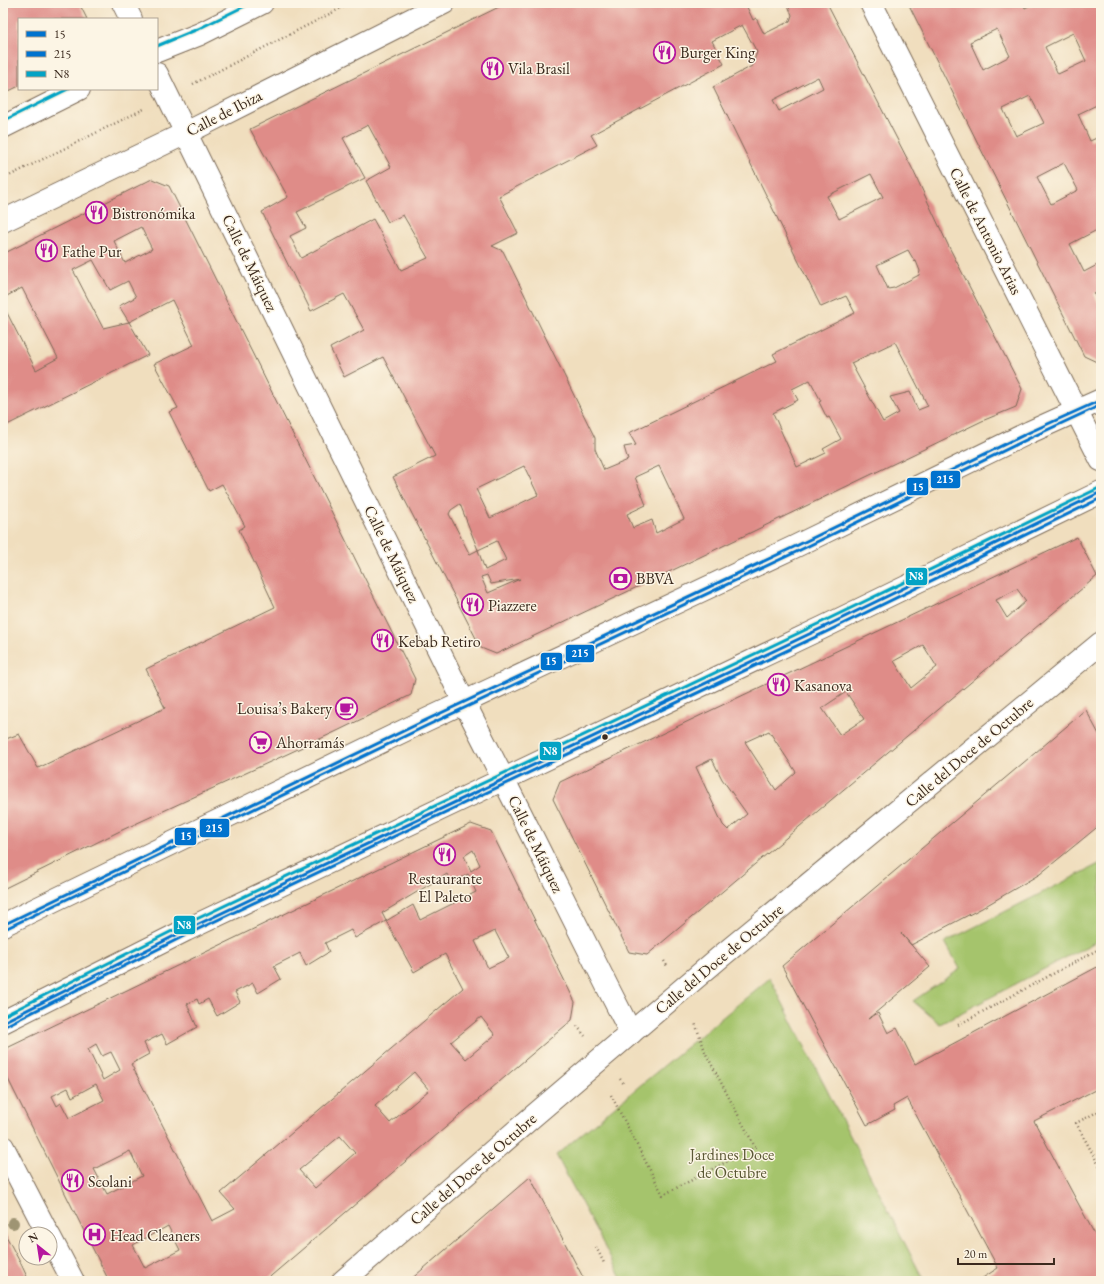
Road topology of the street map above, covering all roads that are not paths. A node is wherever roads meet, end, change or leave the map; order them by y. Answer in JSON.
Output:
{"nodes":[{"id":1,"x":123,"y":3,"type":"edge"},
{"id":2,"x":262,"y":3,"type":"edge"},
{"id":3,"x":444,"y":3,"type":"edge"},
{"id":4,"x":871,"y":3,"type":"edge"},
{"id":5,"x":130,"y":18,"type":"edge"},
{"id":6,"x":158,"y":51,"type":"edge"},
{"id":7,"x":158,"y":76,"type":"edge"},
{"id":8,"x":77,"y":90,"type":"edge"},
{"id":9,"x":3,"y":127,"type":"edge"},
{"id":10,"x":186,"y":132,"type":"junction"},
{"id":11,"x":3,"y":221,"type":"edge"},
{"id":12,"x":1101,"y":400,"type":"edge"},
{"id":13,"x":1076,"y":411,"type":"junction"},
{"id":14,"x":1101,"y":460,"type":"edge"},
{"id":15,"x":1101,"y":492,"type":"edge"},
{"id":16,"x":1101,"y":642,"type":"edge"},
{"id":17,"x":464,"y":702,"type":"junction"},
{"id":18,"x":504,"y":778,"type":"junction"},
{"id":19,"x":3,"y":925,"type":"edge"},
{"id":20,"x":3,"y":1022,"type":"edge"},
{"id":21,"x":631,"y":1033,"type":"junction"},
{"id":22,"x":3,"y":1147,"type":"edge"},
{"id":23,"x":44,"y":1226,"type":"edge"},
{"id":24,"x":58,"y":1252,"type":"edge"},
{"id":25,"x":73,"y":1281,"type":"edge"},
{"id":26,"x":343,"y":1281,"type":"edge"}],
"edges":[{"from":1,"to":5,"type":"street"},
{"from":2,"to":6,"type":"street"},
{"from":3,"to":10,"type":"street","name":"Calle de Ibiza"},
{"from":4,"to":13,"type":"street","name":"Calle de Antonio Arias"},
{"from":7,"to":10,"type":"street","name":"Calle de Máiquez"},
{"from":8,"to":9,"type":"street"},
{"from":10,"to":11,"type":"street","name":"Calle de Ibiza"},
{"from":10,"to":17,"type":"street","name":"Calle de Máiquez"},
{"from":12,"to":13,"type":"street"},
{"from":13,"to":14,"type":"street","name":"Calle de Antonio Arias"},
{"from":13,"to":17,"type":"street"},
{"from":15,"to":18,"type":"street"},
{"from":16,"to":21,"type":"street","name":"Calle del Doce de Octubre"},
{"from":17,"to":18,"type":"street","name":"Calle de Máiquez"},
{"from":17,"to":19,"type":"street"},
{"from":18,"to":20,"type":"street"},
{"from":18,"to":21,"type":"street","name":"Calle de Máiquez"},
{"from":21,"to":26,"type":"street","name":"Calle del Doce de Octubre"},
{"from":22,"to":23,"type":"street"},
{"from":24,"to":25,"type":"street"}]}
